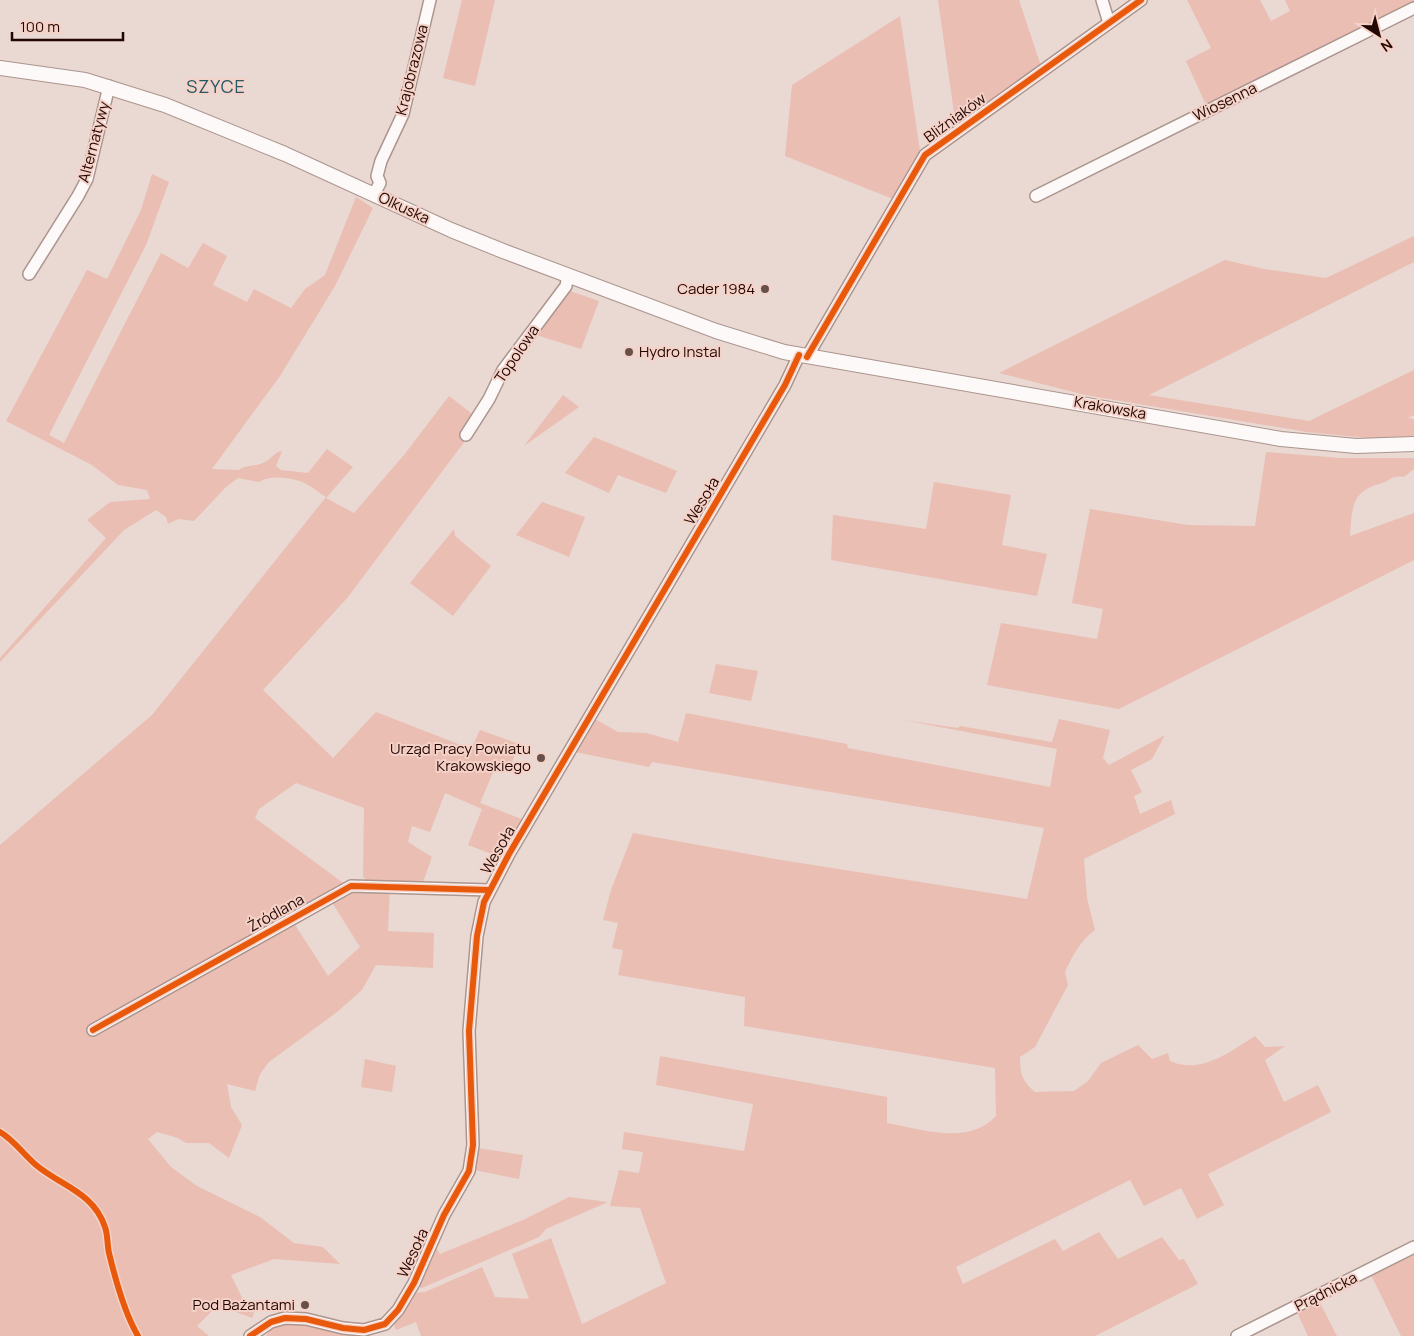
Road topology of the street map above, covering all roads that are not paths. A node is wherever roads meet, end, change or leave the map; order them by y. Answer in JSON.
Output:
{"nodes":[{"id":1,"x":430,"y":0,"type":"edge"},
{"id":2,"x":1102,"y":0,"type":"edge"},
{"id":3,"x":1142,"y":0,"type":"edge"},
{"id":4,"x":1414,"y":8,"type":"edge"},
{"id":5,"x":1109,"y":23,"type":"junction"},
{"id":6,"x":0,"y":68,"type":"edge"},
{"id":7,"x":109,"y":86,"type":"junction"},
{"id":8,"x":374,"y":194,"type":"junction"},
{"id":9,"x":1036,"y":196,"type":"dead end"},
{"id":10,"x":30,"y":274,"type":"dead end"},
{"id":11,"x":568,"y":276,"type":"junction"},
{"id":12,"x":803,"y":356,"type":"junction"},
{"id":13,"x":466,"y":435,"type":"dead end"},
{"id":14,"x":1414,"y":444,"type":"edge"},
{"id":15,"x":489,"y":890,"type":"junction"},
{"id":16,"x":92,"y":1030,"type":"dead end"},
{"id":17,"x":1414,"y":1247,"type":"edge"},
{"id":18,"x":250,"y":1336,"type":"edge"},
{"id":19,"x":1237,"y":1336,"type":"edge"}],
"edges":[{"from":1,"to":8,"type":"street","name":"Krajobrazowa"},
{"from":2,"to":5,"type":"street"},
{"from":3,"to":5,"type":"street","name":"Bliźniaków"},
{"from":4,"to":9,"type":"street","name":"Wiosenna"},
{"from":5,"to":12,"type":"street","name":"Bliźniaków"},
{"from":6,"to":7,"type":"main road","name":"Olkuska"},
{"from":7,"to":8,"type":"main road","name":"Olkuska"},
{"from":7,"to":10,"type":"street","name":"Alternatywy"},
{"from":8,"to":11,"type":"main road","name":"Olkuska"},
{"from":11,"to":12,"type":"main road","name":"Olkuska"},
{"from":11,"to":13,"type":"street","name":"Topolowa"},
{"from":12,"to":14,"type":"main road","name":"Krakowska"},
{"from":12,"to":15,"type":"street","name":"Wesoła"},
{"from":15,"to":16,"type":"street","name":"Źródlana"},
{"from":15,"to":18,"type":"street","name":"Wesoła"},
{"from":17,"to":19,"type":"street","name":"Prądnicka"}]}
